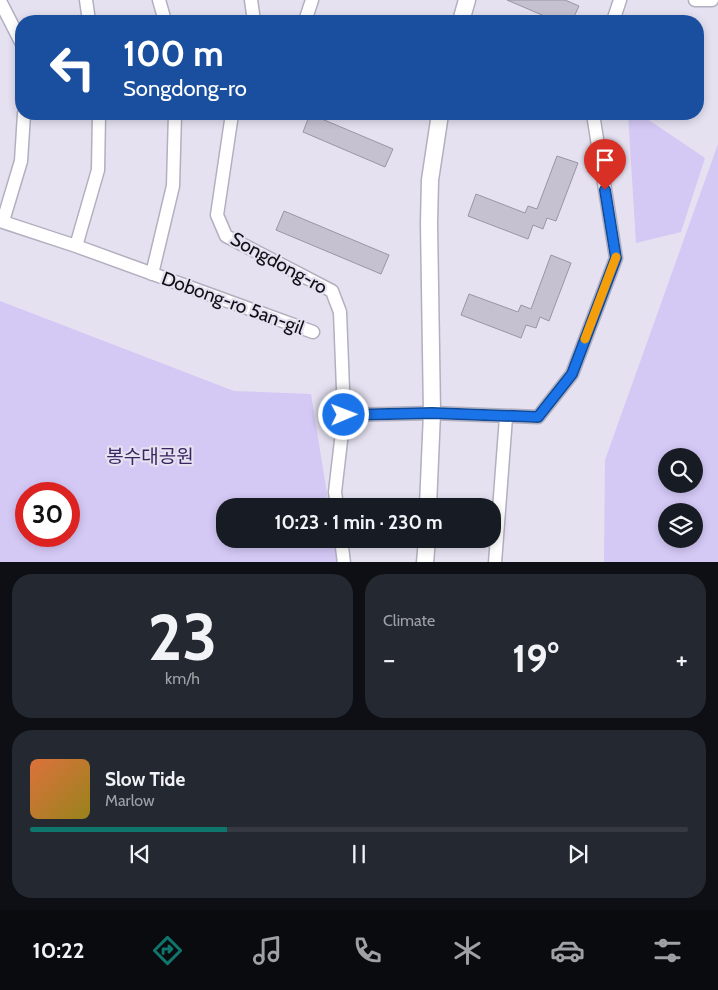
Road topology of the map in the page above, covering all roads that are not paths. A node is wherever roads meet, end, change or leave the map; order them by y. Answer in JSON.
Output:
{"nodes":[{"id":1,"x":0,"y":0,"type":"edge"},
{"id":2,"x":86,"y":0,"type":"edge"},
{"id":3,"x":159,"y":0,"type":"edge"},
{"id":4,"x":252,"y":0,"type":"edge"},
{"id":5,"x":312,"y":0,"type":"edge"},
{"id":6,"x":467,"y":0,"type":"edge"},
{"id":7,"x":620,"y":0,"type":"edge"},
{"id":8,"x":695,"y":0,"type":"edge"},
{"id":9,"x":712,"y":0,"type":"edge"},
{"id":10,"x":88,"y":15,"type":"edge"},
{"id":11,"x":163,"y":15,"type":"edge"},
{"id":12,"x":253,"y":15,"type":"edge"},
{"id":13,"x":307,"y":15,"type":"edge"},
{"id":14,"x":463,"y":15,"type":"edge"},
{"id":15,"x":615,"y":15,"type":"edge"},
{"id":16,"x":15,"y":30,"type":"edge"},
{"id":17,"x":24,"y":120,"type":"edge"},
{"id":18,"x":99,"y":120,"type":"edge"},
{"id":19,"x":175,"y":120,"type":"edge"},
{"id":20,"x":231,"y":120,"type":"edge"},
{"id":21,"x":439,"y":120,"type":"edge"},
{"id":22,"x":594,"y":120,"type":"edge"},
{"id":23,"x":2,"y":221,"type":"edge"},
{"id":24,"x":76,"y":246,"type":"junction"},
{"id":25,"x":152,"y":274,"type":"junction"},
{"id":26,"x":313,"y":332,"type":"dead end"},
{"id":27,"x":432,"y":413,"type":"junction"},
{"id":28,"x":344,"y":415,"type":"junction"},
{"id":29,"x":506,"y":417,"type":"junction"},
{"id":30,"x":336,"y":498,"type":"edge"},
{"id":31,"x":428,"y":498,"type":"edge"},
{"id":32,"x":342,"y":548,"type":"edge"},
{"id":33,"x":426,"y":548,"type":"edge"},
{"id":34,"x":344,"y":562,"type":"edge"},
{"id":35,"x":426,"y":562,"type":"edge"},
{"id":36,"x":496,"y":562,"type":"edge"}],
"edges":[{"from":1,"to":16,"type":"street"},
{"from":2,"to":10,"type":"street"},
{"from":3,"to":11,"type":"street"},
{"from":4,"to":12,"type":"street"},
{"from":5,"to":13,"type":"street"},
{"from":6,"to":14,"type":"street"},
{"from":7,"to":15,"type":"street"},
{"from":8,"to":9,"type":"street"},
{"from":17,"to":23,"type":"street","name":"Dobong-ro 5an-gil"},
{"from":18,"to":24,"type":"street"},
{"from":19,"to":25,"type":"street","name":"Dobong-ro 5an-gil"},
{"from":20,"to":28,"type":"street","name":"Songdong-ro"},
{"from":21,"to":27,"type":"street"},
{"from":22,"to":29,"type":"street"},
{"from":23,"to":24,"type":"street","name":"Dobong-ro 5an-gil"},
{"from":24,"to":25,"type":"street","name":"Dobong-ro 5an-gil"},
{"from":25,"to":26,"type":"street","name":"Dobong-ro 5an-gil"},
{"from":27,"to":28,"type":"street"},
{"from":27,"to":29,"type":"street"},
{"from":27,"to":31,"type":"street"},
{"from":28,"to":30,"type":"street","name":"Songdong-ro"},
{"from":29,"to":36,"type":"street"},
{"from":32,"to":34,"type":"street"},
{"from":33,"to":35,"type":"street"}]}
